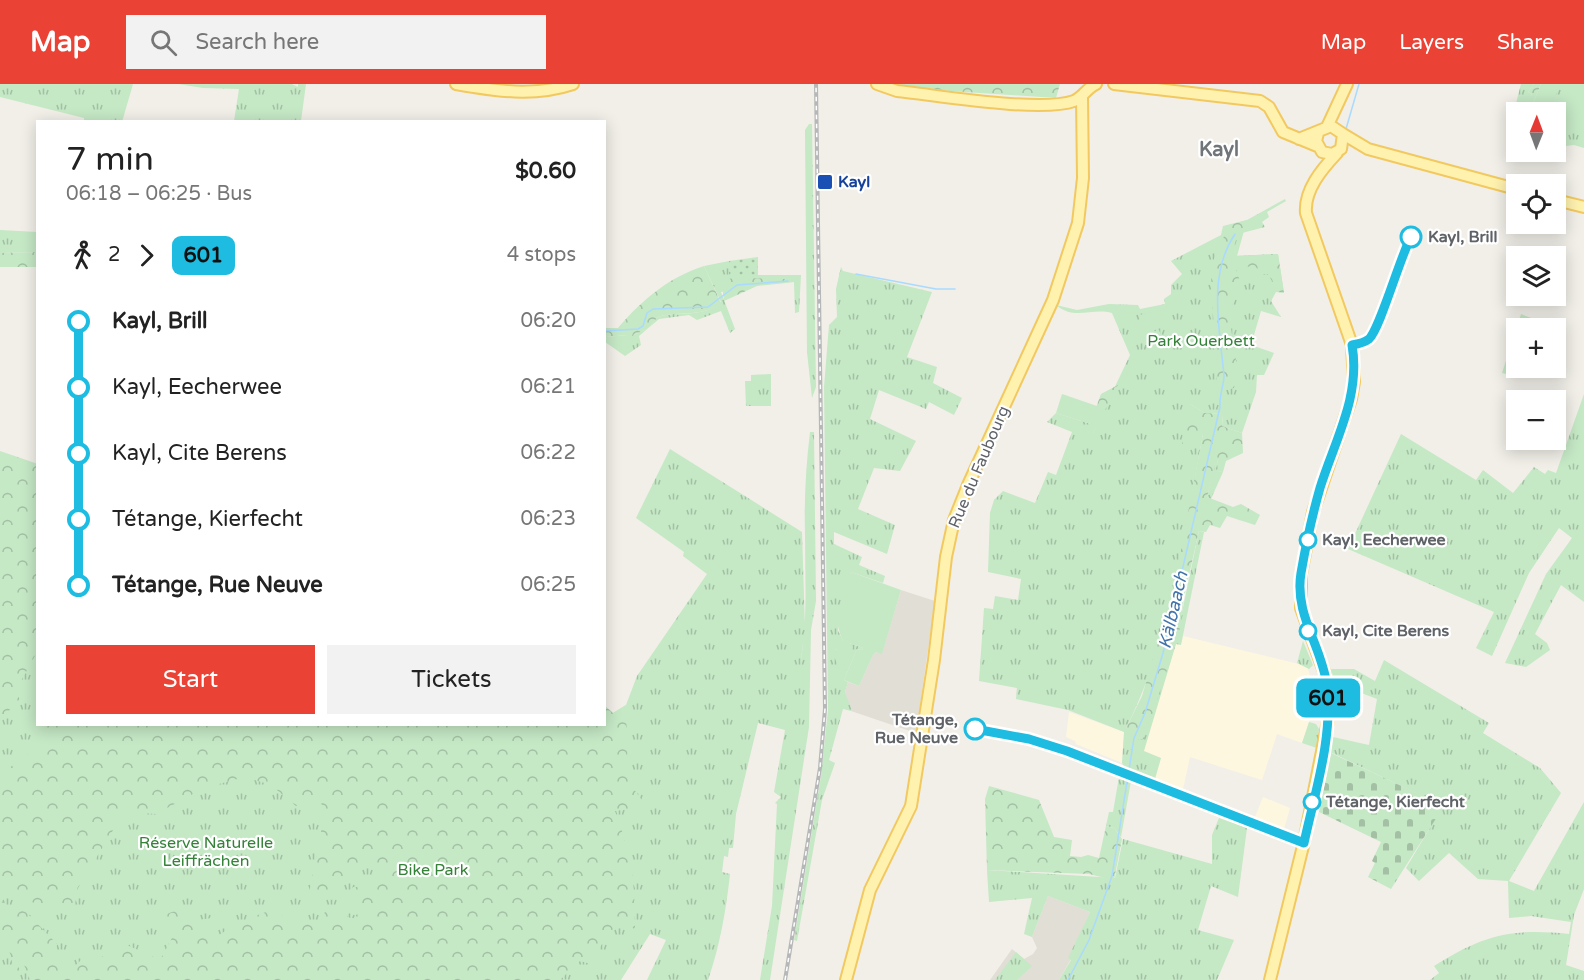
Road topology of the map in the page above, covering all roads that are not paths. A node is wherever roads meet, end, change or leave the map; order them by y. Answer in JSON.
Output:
{"nodes":[{"id":1,"x":456,"y":84,"type":"edge"},
{"id":2,"x":573,"y":84,"type":"edge"},
{"id":3,"x":878,"y":84,"type":"edge"},
{"id":4,"x":1095,"y":84,"type":"edge"},
{"id":5,"x":1113,"y":84,"type":"edge"},
{"id":6,"x":1347,"y":84,"type":"edge"},
{"id":7,"x":1082,"y":97,"type":"junction"},
{"id":8,"x":1339,"y":105,"type":"junction"},
{"id":9,"x":1323,"y":130,"type":"junction"},
{"id":10,"x":1341,"y":132,"type":"junction"},
{"id":11,"x":1297,"y":139,"type":"junction"},
{"id":12,"x":1320,"y":149,"type":"junction"},
{"id":13,"x":1368,"y":149,"type":"junction"},
{"id":14,"x":1339,"y":151,"type":"junction"},
{"id":15,"x":1321,"y":174,"type":"junction"},
{"id":16,"x":1506,"y":186,"type":"edge"},
{"id":17,"x":1566,"y":202,"type":"edge"},
{"id":18,"x":1584,"y":207,"type":"edge"},
{"id":19,"x":846,"y":980,"type":"edge"},
{"id":20,"x":1270,"y":980,"type":"edge"}],
"edges":[{"from":1,"to":2,"type":"main road"},
{"from":3,"to":7,"type":"main road"},
{"from":4,"to":7,"type":"main road"},
{"from":5,"to":11,"type":"main road"},
{"from":6,"to":8,"type":"main road"},
{"from":7,"to":19,"type":"main road","name":"Rue du Faubourg"},
{"from":8,"to":9,"type":"main road"},
{"from":8,"to":10,"type":"main road"},
{"from":9,"to":10,"type":"main road"},
{"from":9,"to":11,"type":"main road"},
{"from":9,"to":12,"type":"main road"},
{"from":10,"to":13,"type":"main road"},
{"from":10,"to":14,"type":"main road"},
{"from":11,"to":12,"type":"main road"},
{"from":12,"to":14,"type":"main road"},
{"from":12,"to":15,"type":"main road"},
{"from":13,"to":14,"type":"main road"},
{"from":13,"to":16,"type":"main road"},
{"from":14,"to":15,"type":"main road"},
{"from":15,"to":20,"type":"main road"},
{"from":17,"to":18,"type":"main road"}]}
